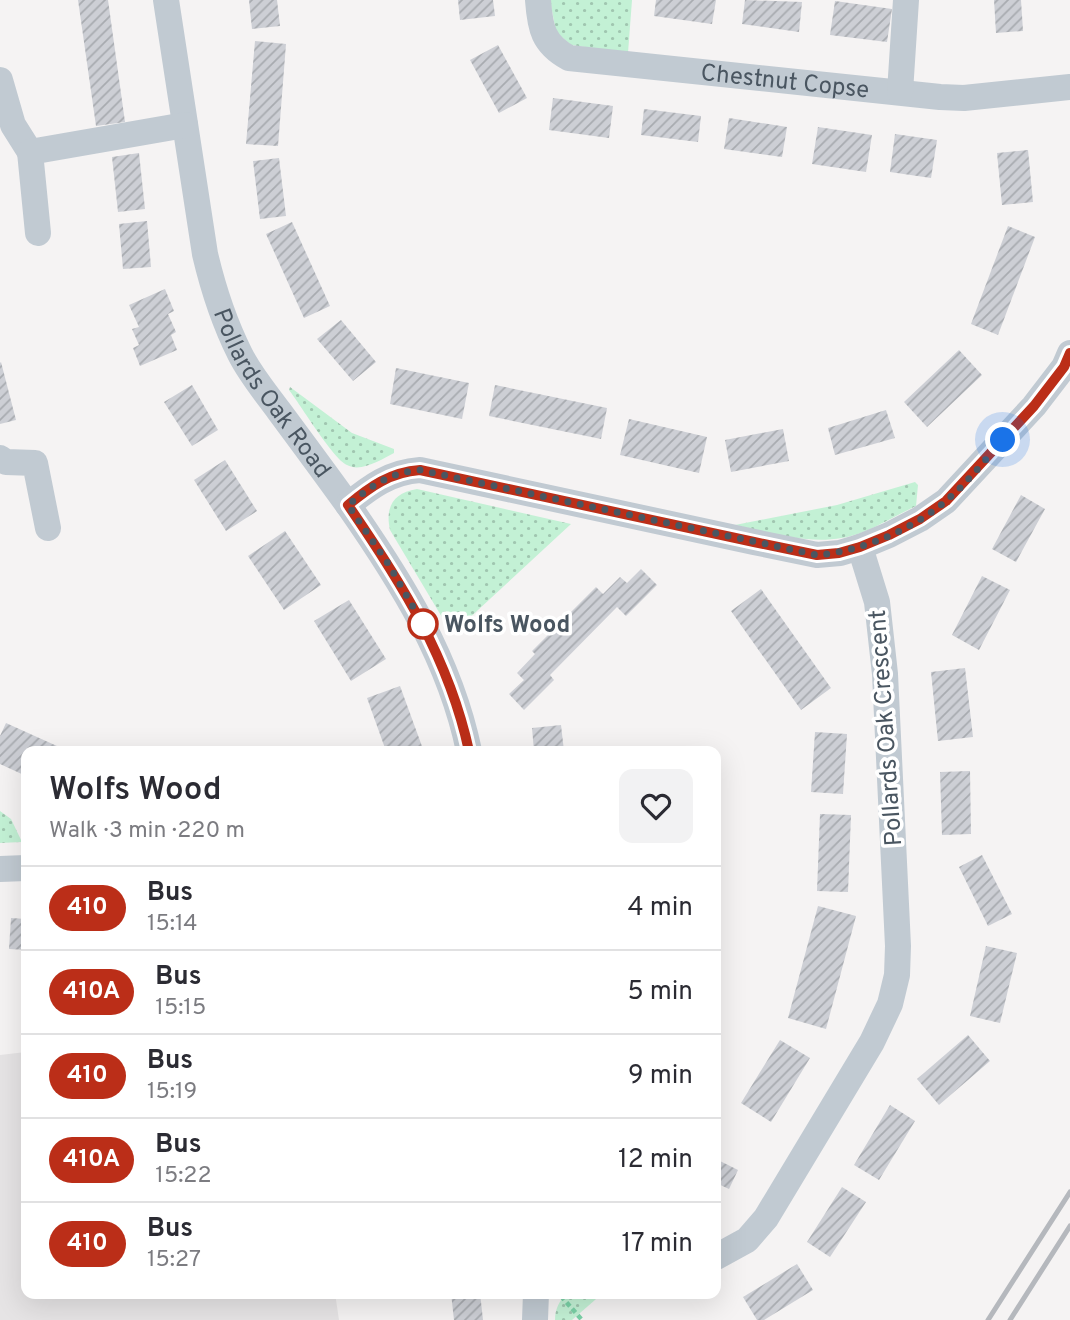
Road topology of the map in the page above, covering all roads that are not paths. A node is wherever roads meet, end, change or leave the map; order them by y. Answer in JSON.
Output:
{"nodes":[{"id":1,"x":166,"y":0,"type":"edge"},
{"id":2,"x":538,"y":0,"type":"edge"},
{"id":3,"x":906,"y":0,"type":"edge"},
{"id":4,"x":0,"y":80,"type":"edge"},
{"id":5,"x":1070,"y":87,"type":"edge"},
{"id":6,"x":900,"y":92,"type":"junction"},
{"id":7,"x":185,"y":125,"type":"junction"},
{"id":8,"x":30,"y":152,"type":"junction"},
{"id":9,"x":38,"y":233,"type":"dead end"},
{"id":10,"x":1068,"y":364,"type":"edge"},
{"id":11,"x":0,"y":458,"type":"edge"},
{"id":12,"x":348,"y":505,"type":"junction"},
{"id":13,"x":48,"y":528,"type":"dead end"},
{"id":14,"x":860,"y":547,"type":"junction"},
{"id":15,"x":468,"y":746,"type":"edge"},
{"id":16,"x":21,"y":868,"type":"edge"},
{"id":17,"x":0,"y":869,"type":"edge"},
{"id":18,"x":721,"y":1253,"type":"edge"},
{"id":19,"x":536,"y":1299,"type":"edge"},
{"id":20,"x":535,"y":1320,"type":"edge"}],
"edges":[{"from":1,"to":7,"type":"street","name":"Pollards Oak Road"},
{"from":2,"to":6,"type":"street","name":"Chestnut Copse"},
{"from":3,"to":6,"type":"street"},
{"from":4,"to":8,"type":"street"},
{"from":5,"to":6,"type":"street","name":"Chestnut Copse"},
{"from":7,"to":8,"type":"street"},
{"from":7,"to":12,"type":"street","name":"Pollards Oak Road"},
{"from":8,"to":9,"type":"street"},
{"from":10,"to":14,"type":"street"},
{"from":11,"to":13,"type":"street"},
{"from":12,"to":14,"type":"street"},
{"from":12,"to":15,"type":"street","name":"Pollards Oak Road"},
{"from":14,"to":18,"type":"street","name":"Pollards Oak Crescent"},
{"from":16,"to":17,"type":"street"},
{"from":19,"to":20,"type":"street"}]}
